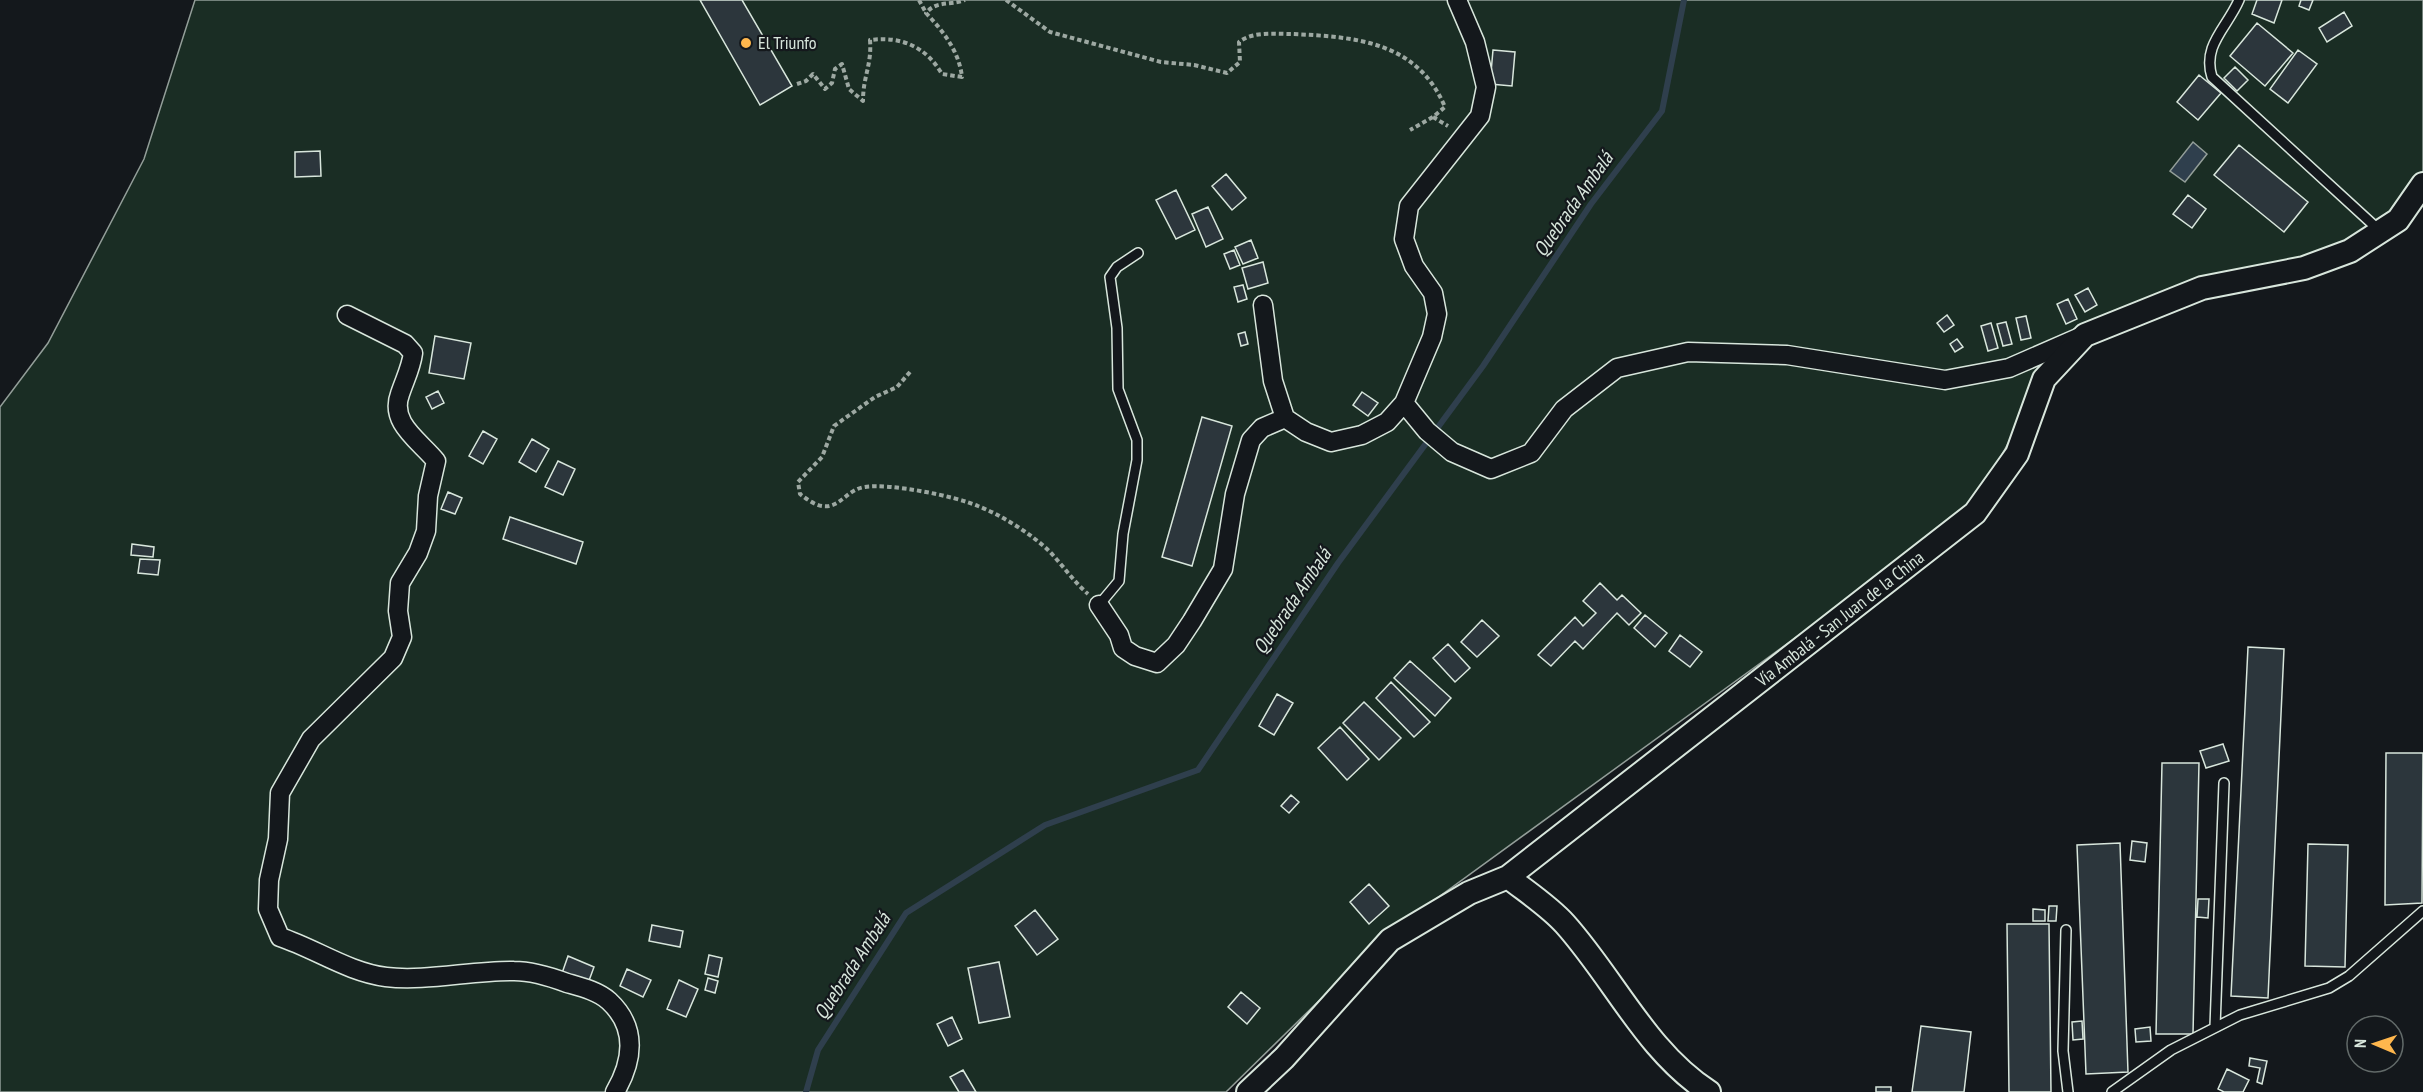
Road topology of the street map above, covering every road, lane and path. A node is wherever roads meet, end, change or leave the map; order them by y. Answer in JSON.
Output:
{"nodes":[{"id":1,"x":919,"y":0,"type":"edge"},
{"id":2,"x":965,"y":0,"type":"edge"},
{"id":3,"x":1006,"y":0,"type":"edge"},
{"id":4,"x":1457,"y":0,"type":"edge"},
{"id":5,"x":2240,"y":0,"type":"edge"},
{"id":6,"x":926,"y":13,"type":"junction"},
{"id":7,"x":797,"y":84,"type":"dead end"},
{"id":8,"x":1410,"y":130,"type":"dead end"},
{"id":9,"x":2423,"y":184,"type":"edge"},
{"id":10,"x":2380,"y":231,"type":"junction"},
{"id":11,"x":1138,"y":253,"type":"dead end"},
{"id":12,"x":1263,"y":305,"type":"dead end"},
{"id":13,"x":346,"y":315,"type":"dead end"},
{"id":14,"x":2085,"y":334,"type":"junction"},
{"id":15,"x":910,"y":372,"type":"dead end"},
{"id":16,"x":1404,"y":403,"type":"junction"},
{"id":17,"x":1286,"y":418,"type":"junction"},
{"id":18,"x":1100,"y":605,"type":"junction"},
{"id":19,"x":2224,"y":783,"type":"dead end"},
{"id":20,"x":1508,"y":877,"type":"junction"},
{"id":21,"x":2423,"y":911,"type":"edge"},
{"id":22,"x":2066,"y":930,"type":"dead end"},
{"id":23,"x":2215,"y":1027,"type":"junction"},
{"id":24,"x":615,"y":1092,"type":"edge"},
{"id":25,"x":1248,"y":1092,"type":"edge"},
{"id":26,"x":1709,"y":1092,"type":"edge"},
{"id":27,"x":2067,"y":1092,"type":"edge"},
{"id":28,"x":2112,"y":1092,"type":"edge"}],
"edges":[{"from":1,"to":6,"type":"path"},
{"from":2,"to":6,"type":"path"},
{"from":3,"to":8,"type":"path"},
{"from":4,"to":16,"type":"street"},
{"from":5,"to":10,"type":"lane"},
{"from":6,"to":7,"type":"path"},
{"from":9,"to":10,"type":"street","name":"Vía Ambalá - San Juan de la China"},
{"from":10,"to":14,"type":"street","name":"Vía Ambalá - San Juan de la China"},
{"from":11,"to":18,"type":"lane"},
{"from":12,"to":17,"type":"street"},
{"from":13,"to":24,"type":"street"},
{"from":14,"to":16,"type":"street"},
{"from":14,"to":20,"type":"street","name":"Vía Ambalá - San Juan de la China"},
{"from":15,"to":18,"type":"path"},
{"from":16,"to":17,"type":"street"},
{"from":17,"to":18,"type":"street"},
{"from":19,"to":23,"type":"lane"},
{"from":20,"to":25,"type":"street","name":"Vía Ambalá - San Juan de la China"},
{"from":20,"to":26,"type":"street"},
{"from":21,"to":23,"type":"lane"},
{"from":22,"to":27,"type":"lane"},
{"from":23,"to":28,"type":"lane"}]}
